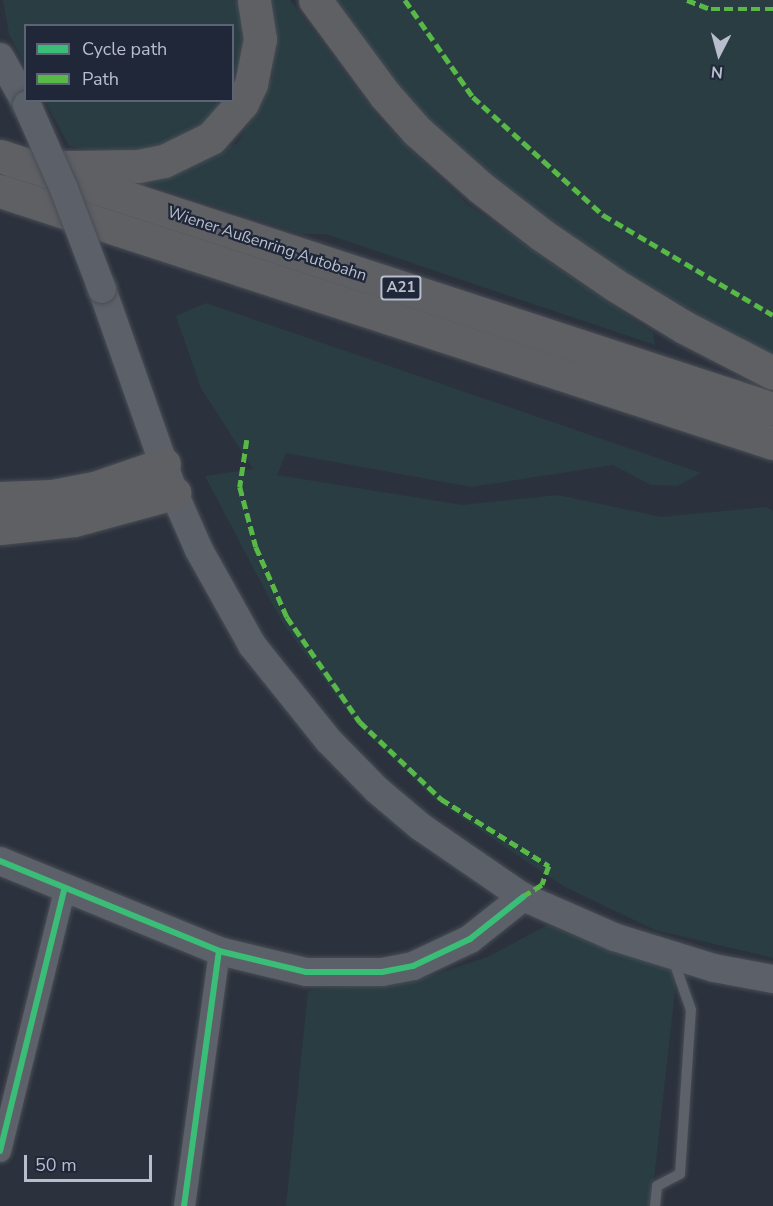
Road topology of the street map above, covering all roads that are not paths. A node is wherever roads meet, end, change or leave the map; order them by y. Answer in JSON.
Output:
{"nodes":[{"id":1,"x":254,"y":0,"type":"edge"},
{"id":2,"x":315,"y":0,"type":"edge"},
{"id":3,"x":0,"y":57,"type":"edge"},
{"id":4,"x":24,"y":100,"type":"edge"},
{"id":5,"x":25,"y":102,"type":"edge"},
{"id":6,"x":14,"y":161,"type":"edge"},
{"id":7,"x":0,"y":191,"type":"edge"},
{"id":8,"x":0,"y":202,"type":"edge"},
{"id":9,"x":47,"y":207,"type":"junction"},
{"id":10,"x":773,"y":373,"type":"edge"},
{"id":11,"x":773,"y":409,"type":"edge"},
{"id":12,"x":773,"y":443,"type":"edge"},
{"id":13,"x":169,"y":479,"type":"junction"},
{"id":14,"x":0,"y":498,"type":"edge"},
{"id":15,"x":0,"y":528,"type":"edge"},
{"id":16,"x":0,"y":861,"type":"edge"},
{"id":17,"x":64,"y":890,"type":"junction"},
{"id":18,"x":523,"y":897,"type":"junction"},
{"id":19,"x":219,"y":951,"type":"junction"},
{"id":20,"x":672,"y":956,"type":"junction"},
{"id":21,"x":773,"y":980,"type":"edge"},
{"id":22,"x":0,"y":1151,"type":"edge"},
{"id":23,"x":184,"y":1206,"type":"edge"},
{"id":24,"x":655,"y":1206,"type":"edge"}],
"edges":[{"from":1,"to":6,"type":"highway"},
{"from":2,"to":10,"type":"highway"},
{"from":3,"to":4,"type":"main road","bridge":true},
{"from":5,"to":13,"type":"main road","bridge":true},
{"from":6,"to":11,"type":"highway","name":"Wiener Außenring Autobahn","number":"A21"},
{"from":7,"to":9,"type":"highway","name":"Wiener Außenring Autobahn","number":"A21"},
{"from":8,"to":9,"type":"highway"},
{"from":9,"to":12,"type":"highway","name":"Wiener Außenring Autobahn","number":"A21"},
{"from":13,"to":14,"type":"highway"},
{"from":13,"to":15,"type":"highway"},
{"from":13,"to":18,"type":"main road"},
{"from":16,"to":17,"type":"main road"},
{"from":17,"to":19,"type":"main road"},
{"from":17,"to":22,"type":"street"},
{"from":18,"to":19,"type":"main road"},
{"from":18,"to":20,"type":"main road"},
{"from":19,"to":23,"type":"street"},
{"from":20,"to":21,"type":"main road"},
{"from":20,"to":24,"type":"lane"}]}
